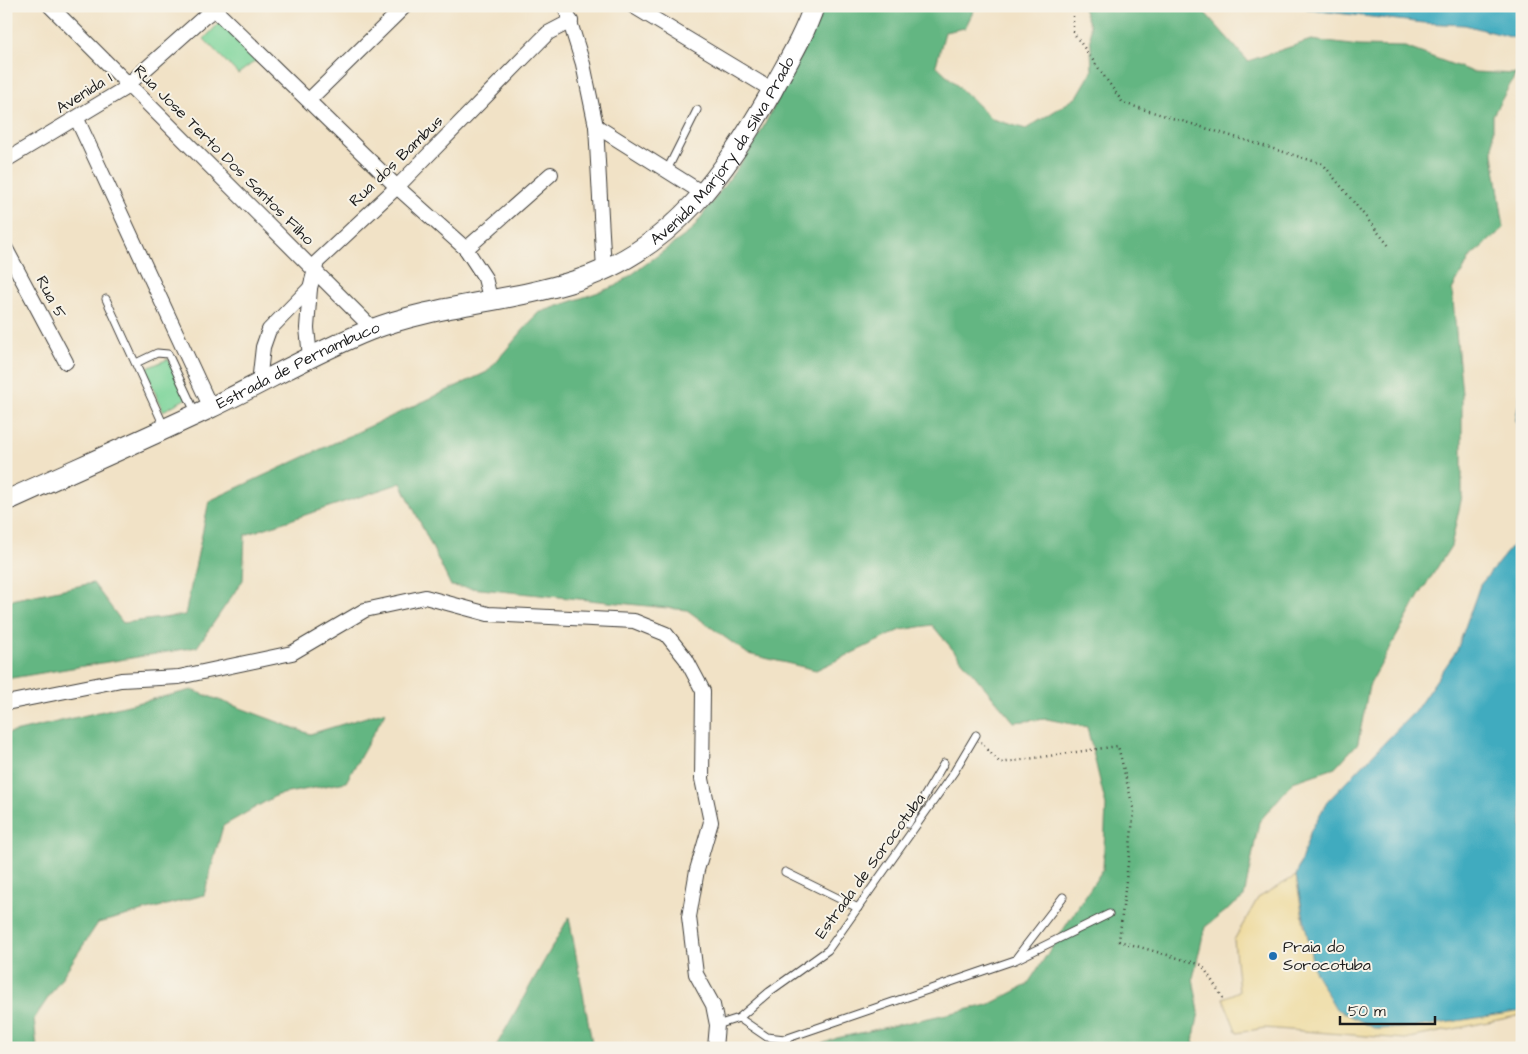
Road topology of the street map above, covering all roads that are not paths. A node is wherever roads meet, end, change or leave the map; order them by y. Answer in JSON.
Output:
{"nodes":[{"id":1,"x":50,"y":6,"type":"edge"},
{"id":2,"x":405,"y":6,"type":"edge"},
{"id":3,"x":565,"y":6,"type":"edge"},
{"id":4,"x":633,"y":6,"type":"edge"},
{"id":5,"x":814,"y":6,"type":"edge"},
{"id":6,"x":215,"y":7,"type":"edge"},
{"id":7,"x":571,"y":21,"type":"junction"},
{"id":8,"x":128,"y":86,"type":"junction"},
{"id":9,"x":772,"y":90,"type":"junction"},
{"id":10,"x":309,"y":100,"type":"junction"},
{"id":11,"x":697,"y":110,"type":"dead end"},
{"id":12,"x":78,"y":119,"type":"junction"},
{"id":13,"x":596,"y":126,"type":"junction"},
{"id":14,"x":6,"y":160,"type":"edge"},
{"id":15,"x":667,"y":170,"type":"junction"},
{"id":16,"x":550,"y":174,"type":"dead end"},
{"id":17,"x":398,"y":186,"type":"junction"},
{"id":18,"x":704,"y":194,"type":"junction"},
{"id":19,"x":6,"y":249,"type":"edge"},
{"id":20,"x":466,"y":249,"type":"junction"},
{"id":21,"x":313,"y":269,"type":"junction"},
{"id":22,"x":604,"y":270,"type":"junction"},
{"id":23,"x":310,"y":288,"type":"junction"},
{"id":24,"x":106,"y":299,"type":"dead end"},
{"id":25,"x":491,"y":302,"type":"junction"},
{"id":26,"x":373,"y":329,"type":"junction"},
{"id":27,"x":310,"y":357,"type":"junction"},
{"id":28,"x":66,"y":362,"type":"dead end"},
{"id":29,"x":136,"y":362,"type":"junction"},
{"id":30,"x":259,"y":383,"type":"junction"},
{"id":31,"x":204,"y":411,"type":"junction"},
{"id":32,"x":166,"y":429,"type":"junction"},
{"id":33,"x":6,"y":501,"type":"edge"},
{"id":34,"x":6,"y":704,"type":"edge"},
{"id":35,"x":976,"y":735,"type":"road end"},
{"id":36,"x":944,"y":764,"type":"dead end"},
{"id":37,"x":938,"y":775,"type":"junction"},
{"id":38,"x":948,"y":780,"type":"junction"},
{"id":39,"x":908,"y":824,"type":"dead end"},
{"id":40,"x":784,"y":872,"type":"dead end"},
{"id":41,"x":1063,"y":897,"type":"dead end"},
{"id":42,"x":858,"y":908,"type":"junction"},
{"id":43,"x":1109,"y":914,"type":"dead end"},
{"id":44,"x":1015,"y":960,"type":"junction"},
{"id":45,"x":739,"y":1018,"type":"junction"},
{"id":46,"x":717,"y":1025,"type":"junction"},
{"id":47,"x":715,"y":1048,"type":"edge"}],
"edges":[{"from":1,"to":8,"type":"street","name":"Rua Jose Terto Dos Santos Filho"},
{"from":2,"to":10,"type":"street"},
{"from":3,"to":7,"type":"street"},
{"from":4,"to":9,"type":"street"},
{"from":5,"to":9,"type":"main road","name":"Avenida Marjory da Silva Prado"},
{"from":6,"to":8,"type":"street","name":"Avenida 1"},
{"from":6,"to":10,"type":"street"},
{"from":7,"to":13,"type":"street"},
{"from":7,"to":17,"type":"street","name":"Rua dos Bambus"},
{"from":8,"to":12,"type":"street","name":"Avenida 1"},
{"from":8,"to":21,"type":"street","name":"Rua Jose Terto Dos Santos Filho"},
{"from":9,"to":18,"type":"main road","name":"Avenida Marjory da Silva Prado"},
{"from":10,"to":17,"type":"street"},
{"from":11,"to":15,"type":"lane"},
{"from":12,"to":14,"type":"street","name":"Avenida 1"},
{"from":12,"to":31,"type":"street"},
{"from":13,"to":15,"type":"street"},
{"from":13,"to":22,"type":"street"},
{"from":15,"to":18,"type":"street"},
{"from":16,"to":20,"type":"street"},
{"from":17,"to":20,"type":"street"},
{"from":17,"to":21,"type":"street","name":"Rua dos Bambus"},
{"from":18,"to":22,"type":"main road","name":"Avenida Marjory da Silva Prado"},
{"from":19,"to":28,"type":"street","name":"Rua 5"},
{"from":20,"to":25,"type":"street"},
{"from":21,"to":23,"type":"street","name":"Rua dos Bambus"},
{"from":21,"to":26,"type":"street","name":"Rua Jose Terto Dos Santos Filho"},
{"from":22,"to":25,"type":"main road","name":"Estrada de Pernambuco"},
{"from":23,"to":27,"type":"street","name":"Rua dos Bambus"},
{"from":23,"to":30,"type":"street"},
{"from":24,"to":29,"type":"lane"},
{"from":25,"to":26,"type":"main road","name":"Estrada de Pernambuco"},
{"from":26,"to":27,"type":"main road","name":"Estrada de Pernambuco"},
{"from":27,"to":30,"type":"main road","name":"Estrada de Pernambuco"},
{"from":29,"to":31,"type":"lane"},
{"from":29,"to":32,"type":"lane"},
{"from":30,"to":31,"type":"main road","name":"Estrada de Pernambuco"},
{"from":31,"to":32,"type":"main road","name":"Estrada de Pernambuco"},
{"from":32,"to":33,"type":"main road","name":"Estrada de Pernambuco"},
{"from":34,"to":46,"type":"street"},
{"from":35,"to":38,"type":"lane","name":"Estrada de Sorocotuba"},
{"from":36,"to":37,"type":"lane"},
{"from":37,"to":38,"type":"lane"},
{"from":37,"to":39,"type":"lane"},
{"from":38,"to":42,"type":"lane","name":"Estrada de Sorocotuba"},
{"from":40,"to":42,"type":"lane"},
{"from":41,"to":44,"type":"lane"},
{"from":42,"to":45,"type":"lane","name":"Estrada de Sorocotuba"},
{"from":43,"to":44,"type":"lane"},
{"from":44,"to":45,"type":"lane"},
{"from":45,"to":46,"type":"lane","name":"Estrada de Sorocotuba"},
{"from":46,"to":47,"type":"street"}]}
